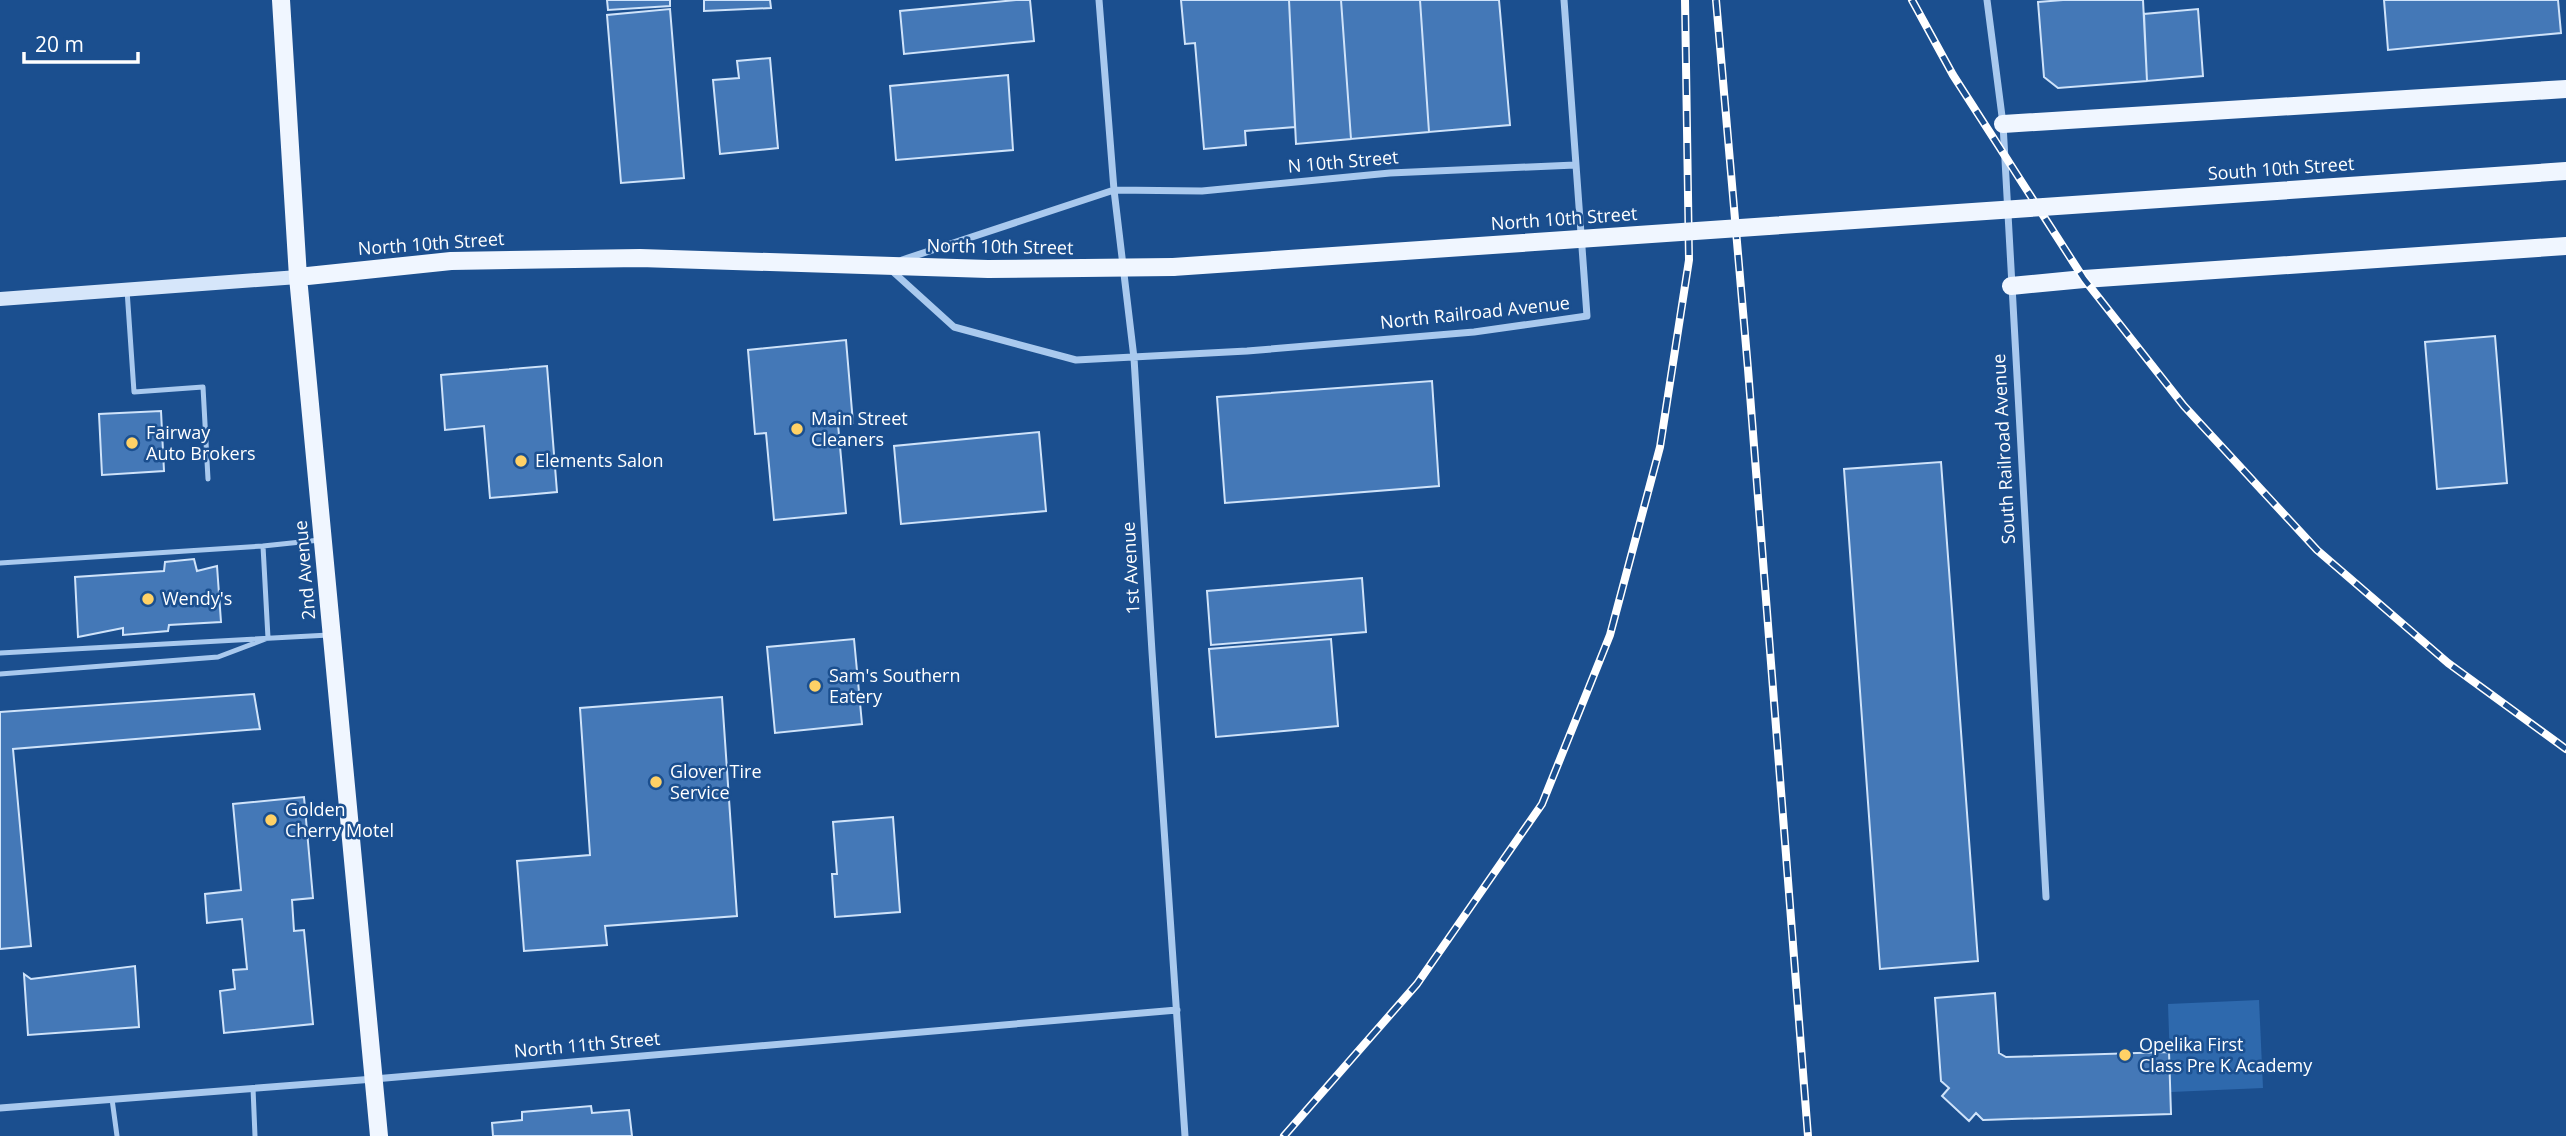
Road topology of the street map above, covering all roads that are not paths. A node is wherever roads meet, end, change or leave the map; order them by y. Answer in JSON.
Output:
{"nodes":[{"id":1,"x":281,"y":0,"type":"edge"},
{"id":2,"x":1099,"y":0,"type":"edge"},
{"id":3,"x":1564,"y":0,"type":"edge"},
{"id":4,"x":1987,"y":0,"type":"edge"},
{"id":5,"x":2566,"y":89,"type":"edge"},
{"id":6,"x":2003,"y":124,"type":"junction"},
{"id":7,"x":1575,"y":165,"type":"junction"},
{"id":8,"x":2566,"y":171,"type":"edge"},
{"id":9,"x":1114,"y":190,"type":"junction"},
{"id":10,"x":1999,"y":209,"type":"joint"},
{"id":11,"x":2566,"y":246,"type":"edge"},
{"id":12,"x":886,"y":265,"type":"junction"},
{"id":13,"x":1122,"y":269,"type":"junction"},
{"id":14,"x":298,"y":277,"type":"junction"},
{"id":15,"x":2011,"y":286,"type":"junction"},
{"id":16,"x":127,"y":290,"type":"junction"},
{"id":17,"x":0,"y":299,"type":"edge"},
{"id":18,"x":1134,"y":358,"type":"junction"},
{"id":19,"x":208,"y":479,"type":"dead end"},
{"id":20,"x":323,"y":540,"type":"junction"},
{"id":21,"x":264,"y":546,"type":"junction"},
{"id":22,"x":0,"y":563,"type":"edge"},
{"id":23,"x":332,"y":635,"type":"junction"},
{"id":24,"x":268,"y":638,"type":"junction"},
{"id":25,"x":0,"y":653,"type":"edge"},
{"id":26,"x":0,"y":674,"type":"edge"},
{"id":27,"x":2046,"y":897,"type":"dead end"},
{"id":28,"x":1177,"y":1010,"type":"junction"},
{"id":29,"x":374,"y":1079,"type":"junction"},
{"id":30,"x":253,"y":1088,"type":"junction"},
{"id":31,"x":112,"y":1099,"type":"junction"},
{"id":32,"x":0,"y":1108,"type":"edge"},
{"id":33,"x":117,"y":1136,"type":"edge"},
{"id":34,"x":255,"y":1136,"type":"edge"},
{"id":35,"x":379,"y":1136,"type":"edge"},
{"id":36,"x":1185,"y":1136,"type":"edge"}],
"edges":[{"from":1,"to":14,"type":"main road","name":"2nd Avenue"},
{"from":2,"to":9,"type":"street","name":"1st Avenue"},
{"from":3,"to":7,"type":"street","name":"North Railroad Avenue"},
{"from":4,"to":6,"type":"street","name":"South Railroad Avenue"},
{"from":5,"to":6,"type":"main road"},
{"from":6,"to":15,"type":"street","name":"South Railroad Avenue"},
{"from":7,"to":9,"type":"street","name":"N 10th Street"},
{"from":7,"to":18,"type":"street","name":"North Railroad Avenue"},
{"from":8,"to":10,"type":"main road","name":"South 10th Street","bridge":true},
{"from":9,"to":12,"type":"street","name":"N 10th Street"},
{"from":9,"to":13,"type":"street","name":"1st Avenue"},
{"from":10,"to":13,"type":"main road","name":"North 10th Street","bridge":true},
{"from":11,"to":15,"type":"main road"},
{"from":12,"to":13,"type":"main road","name":"North 10th Street"},
{"from":12,"to":14,"type":"main road","name":"North 10th Street"},
{"from":12,"to":18,"type":"street","name":"North Railroad Avenue"},
{"from":13,"to":18,"type":"street","name":"1st Avenue"},
{"from":14,"to":16,"type":"street","name":"North 10th Street"},
{"from":14,"to":20,"type":"main road","name":"2nd Avenue"},
{"from":15,"to":27,"type":"street","name":"South Railroad Avenue"},
{"from":16,"to":17,"type":"street","name":"North 10th Street"},
{"from":16,"to":19,"type":"lane"},
{"from":18,"to":28,"type":"street","name":"1st Avenue"},
{"from":20,"to":21,"type":"lane"},
{"from":20,"to":23,"type":"main road","name":"2nd Avenue"},
{"from":21,"to":22,"type":"lane"},
{"from":21,"to":24,"type":"lane"},
{"from":23,"to":24,"type":"lane"},
{"from":23,"to":29,"type":"main road","name":"2nd Avenue"},
{"from":24,"to":25,"type":"lane"},
{"from":24,"to":26,"type":"lane"},
{"from":28,"to":29,"type":"street","name":"North 11th Street"},
{"from":28,"to":36,"type":"street","name":"1st Avenue"},
{"from":29,"to":30,"type":"street","name":"North 11th Street"},
{"from":29,"to":35,"type":"main road","name":"2nd Avenue"},
{"from":30,"to":31,"type":"street","name":"North 11th Street"},
{"from":30,"to":34,"type":"lane"},
{"from":31,"to":32,"type":"street","name":"North 11th Street"},
{"from":31,"to":33,"type":"lane"}]}
